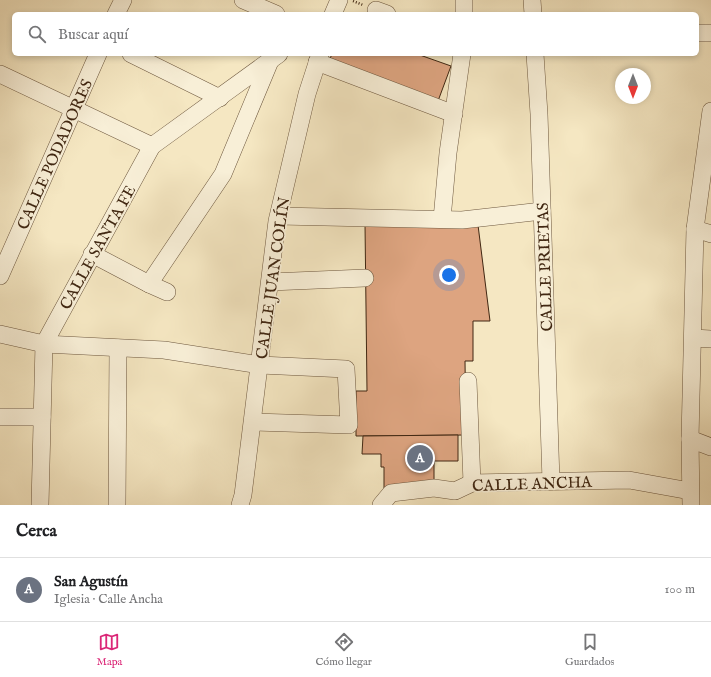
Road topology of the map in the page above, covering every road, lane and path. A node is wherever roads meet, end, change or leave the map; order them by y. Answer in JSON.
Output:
{"nodes":[{"id":1,"x":123,"y":0,"type":"edge"},
{"id":2,"x":243,"y":0,"type":"edge"},
{"id":3,"x":339,"y":0,"type":"edge"},
{"id":4,"x":464,"y":0,"type":"edge"},
{"id":5,"x":532,"y":0,"type":"edge"},
{"id":6,"x":117,"y":12,"type":"edge"},
{"id":7,"x":271,"y":12,"type":"edge"},
{"id":8,"x":334,"y":12,"type":"edge"},
{"id":9,"x":464,"y":12,"type":"edge"},
{"id":10,"x":533,"y":12,"type":"edge"},
{"id":11,"x":699,"y":33,"type":"edge"},
{"id":12,"x":711,"y":33,"type":"edge"},
{"id":13,"x":97,"y":56,"type":"edge"},
{"id":14,"x":135,"y":56,"type":"edge"},
{"id":15,"x":462,"y":56,"type":"edge"},
{"id":16,"x":536,"y":56,"type":"edge"},
{"id":17,"x":275,"y":58,"type":"edge"},
{"id":18,"x":319,"y":58,"type":"edge"},
{"id":19,"x":2,"y":79,"type":"edge"},
{"id":20,"x":220,"y":98,"type":"junction"},
{"id":21,"x":74,"y":109,"type":"junction"},
{"id":22,"x":711,"y":111,"type":"edge"},
{"id":23,"x":454,"y":114,"type":"junction"},
{"id":24,"x":152,"y":146,"type":"junction"},
{"id":25,"x":542,"y":212,"type":"junction"},
{"id":26,"x":278,"y":216,"type":"junction"},
{"id":27,"x":442,"y":219,"type":"junction"},
{"id":28,"x":695,"y":229,"type":"junction"},
{"id":29,"x":711,"y":234,"type":"edge"},
{"id":30,"x":92,"y":254,"type":"junction"},
{"id":31,"x":0,"y":276,"type":"edge"},
{"id":32,"x":365,"y":278,"type":"dead end"},
{"id":33,"x":270,"y":282,"type":"junction"},
{"id":34,"x":149,"y":284,"type":"junction"},
{"id":35,"x":167,"y":292,"type":"dead end"},
{"id":36,"x":0,"y":334,"type":"edge"},
{"id":37,"x":693,"y":338,"type":"junction"},
{"id":38,"x":711,"y":339,"type":"edge"},
{"id":39,"x":44,"y":344,"type":"junction"},
{"id":40,"x":118,"y":348,"type":"junction"},
{"id":41,"x":260,"y":365,"type":"junction"},
{"id":42,"x":468,"y":381,"type":"dead end"},
{"id":43,"x":0,"y":417,"type":"edge"},
{"id":44,"x":42,"y":417,"type":"junction"},
{"id":45,"x":253,"y":422,"type":"junction"},
{"id":46,"x":690,"y":439,"type":"junction"},
{"id":47,"x":711,"y":447,"type":"edge"},
{"id":48,"x":551,"y":481,"type":"junction"},
{"id":49,"x":472,"y":483,"type":"junction"},
{"id":50,"x":690,"y":498,"type":"edge"},
{"id":51,"x":40,"y":505,"type":"edge"},
{"id":52,"x":117,"y":505,"type":"edge"},
{"id":53,"x":240,"y":505,"type":"edge"},
{"id":54,"x":381,"y":505,"type":"edge"}],
"edges":[{"from":1,"to":6,"type":"street"},
{"from":2,"to":7,"type":"street"},
{"from":3,"to":8,"type":"street"},
{"from":4,"to":9,"type":"street"},
{"from":5,"to":10,"type":"street"},
{"from":11,"to":12,"type":"street"},
{"from":13,"to":21,"type":"street","name":"CALLE PODADORES"},
{"from":14,"to":20,"type":"street"},
{"from":15,"to":23,"type":"street"},
{"from":16,"to":25,"type":"street","name":"CALLE PRIETAS"},
{"from":17,"to":20,"type":"street","name":"CALLE SANTA FE"},
{"from":17,"to":34,"type":"street"},
{"from":18,"to":23,"type":"street"},
{"from":18,"to":26,"type":"street","name":"CALLE JUAN COLÍN"},
{"from":19,"to":21,"type":"street"},
{"from":20,"to":24,"type":"street","name":"CALLE SANTA FE"},
{"from":21,"to":24,"type":"street"},
{"from":21,"to":31,"type":"street","name":"CALLE PODADORES"},
{"from":22,"to":28,"type":"street"},
{"from":23,"to":27,"type":"street"},
{"from":24,"to":30,"type":"street","name":"CALLE SANTA FE"},
{"from":25,"to":27,"type":"street"},
{"from":25,"to":48,"type":"street","name":"CALLE PRIETAS"},
{"from":26,"to":27,"type":"street"},
{"from":26,"to":33,"type":"street","name":"CALLE JUAN COLÍN"},
{"from":28,"to":29,"type":"street"},
{"from":28,"to":37,"type":"street"},
{"from":30,"to":34,"type":"street"},
{"from":30,"to":39,"type":"street","name":"CALLE SANTA FE"},
{"from":32,"to":33,"type":"street"},
{"from":33,"to":41,"type":"street","name":"CALLE JUAN COLÍN"},
{"from":34,"to":35,"type":"street"},
{"from":36,"to":39,"type":"street"},
{"from":37,"to":38,"type":"street"},
{"from":37,"to":46,"type":"street"},
{"from":39,"to":40,"type":"street"},
{"from":39,"to":44,"type":"street","name":"CALLE SANTA FE"},
{"from":40,"to":41,"type":"street"},
{"from":40,"to":52,"type":"street"},
{"from":41,"to":45,"type":"street","name":"CALLE JUAN COLÍN"},
{"from":41,"to":45,"type":"street"},
{"from":42,"to":49,"type":"street"},
{"from":43,"to":44,"type":"street"},
{"from":44,"to":51,"type":"street","name":"CALLE SANTA FE"},
{"from":45,"to":53,"type":"street","name":"CALLE JUAN COLÍN"},
{"from":46,"to":47,"type":"street"},
{"from":46,"to":50,"type":"street"},
{"from":48,"to":49,"type":"street","name":"CALLE ANCHA"},
{"from":48,"to":50,"type":"street","name":"CALLE ANCHA"},
{"from":49,"to":54,"type":"street","name":"CALLE ANCHA"}]}
